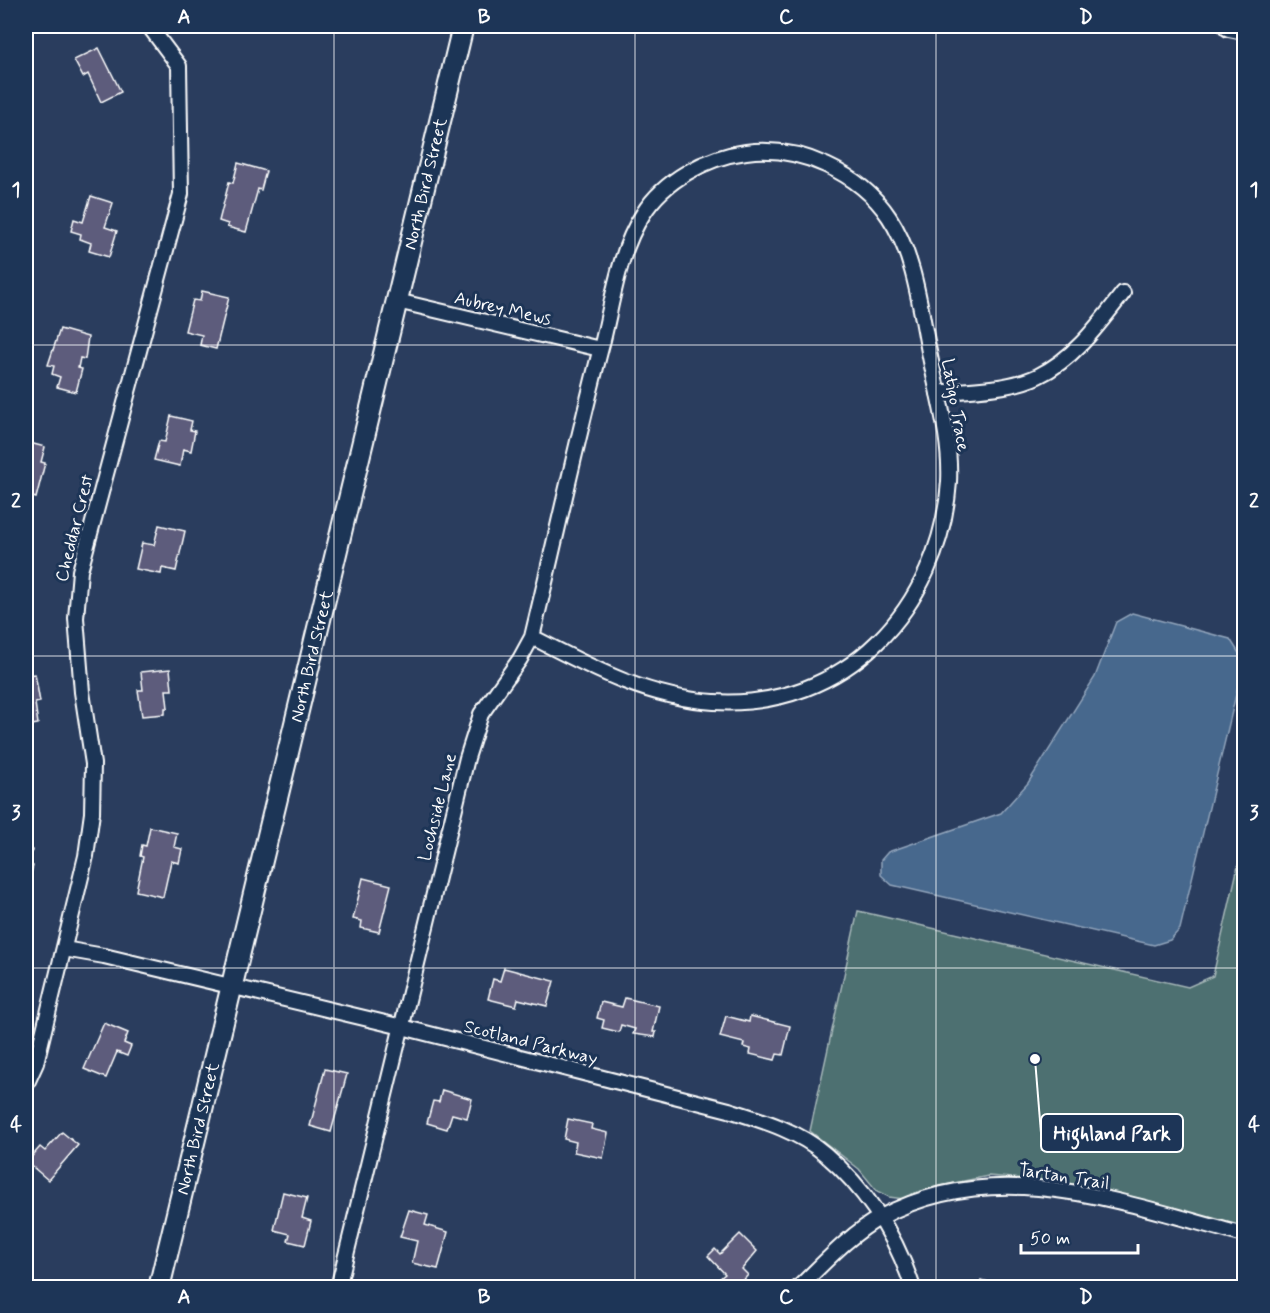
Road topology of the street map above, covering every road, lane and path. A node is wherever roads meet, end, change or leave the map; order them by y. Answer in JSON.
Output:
{"nodes":[{"id":1,"x":149,"y":26,"type":"edge"},
{"id":2,"x":463,"y":26,"type":"edge"},
{"id":3,"x":1229,"y":26,"type":"edge"},
{"id":4,"x":1245,"y":29,"type":"edge"},
{"id":5,"x":1123,"y":292,"type":"dead end"},
{"id":6,"x":397,"y":301,"type":"junction"},
{"id":7,"x":600,"y":349,"type":"junction"},
{"id":8,"x":938,"y":393,"type":"junction"},
{"id":9,"x":532,"y":637,"type":"junction"},
{"id":10,"x":64,"y":949,"type":"junction"},
{"id":11,"x":231,"y":986,"type":"junction"},
{"id":12,"x":402,"y":1027,"type":"junction"},
{"id":13,"x":26,"y":1085,"type":"edge"},
{"id":14,"x":881,"y":1217,"type":"junction"},
{"id":15,"x":1245,"y":1235,"type":"edge"},
{"id":16,"x":159,"y":1287,"type":"edge"},
{"id":17,"x":338,"y":1287,"type":"edge"},
{"id":18,"x":798,"y":1287,"type":"edge"},
{"id":19,"x":913,"y":1287,"type":"edge"}],
"edges":[{"from":1,"to":10,"type":"street","name":"Cheddar Crest"},
{"from":2,"to":6,"type":"street","name":"North Bird Street"},
{"from":3,"to":4,"type":"street"},
{"from":5,"to":8,"type":"street"},
{"from":6,"to":7,"type":"street","name":"Aubrey Mews"},
{"from":6,"to":11,"type":"street","name":"North Bird Street"},
{"from":7,"to":8,"type":"street","name":"Latigo Trace"},
{"from":7,"to":9,"type":"street","name":"Lochside Lane"},
{"from":8,"to":9,"type":"street","name":"Latigo Trace"},
{"from":9,"to":12,"type":"street","name":"Lochside Lane"},
{"from":10,"to":11,"type":"street","name":"Scotland Parkway"},
{"from":10,"to":13,"type":"street","name":"Cheddar Crest"},
{"from":11,"to":12,"type":"street","name":"Scotland Parkway"},
{"from":11,"to":16,"type":"street","name":"North Bird Street"},
{"from":12,"to":14,"type":"street","name":"Scotland Parkway"},
{"from":12,"to":17,"type":"street","name":"Lochside Lane"},
{"from":14,"to":15,"type":"street","name":"Tartan Trail"},
{"from":14,"to":18,"type":"street","name":"Tartan Trail"},
{"from":14,"to":19,"type":"street","name":"Scotland Parkway"}]}
